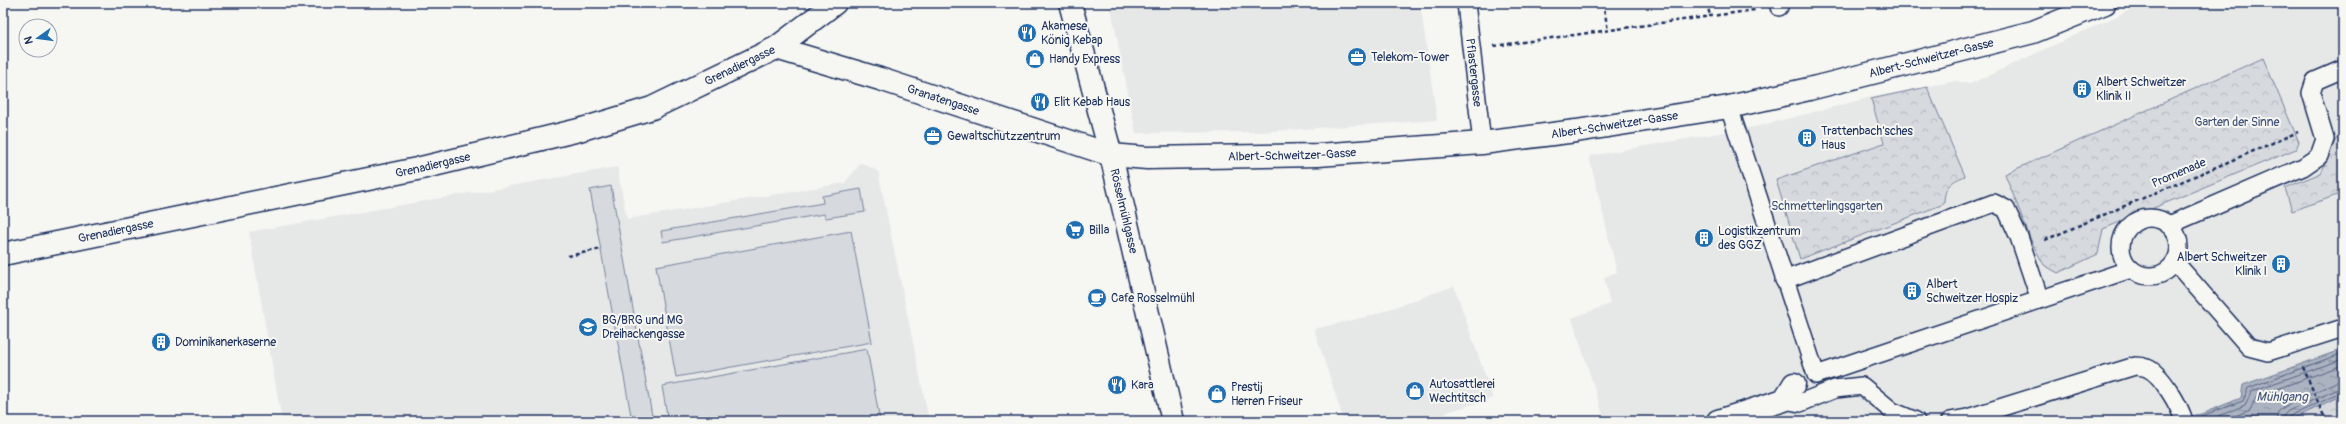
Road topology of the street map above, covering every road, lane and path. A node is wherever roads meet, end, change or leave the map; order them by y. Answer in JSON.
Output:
{"nodes":[{"id":1,"x":835,"y":3,"type":"edge"},
{"id":2,"x":1070,"y":3,"type":"edge"},
{"id":3,"x":1466,"y":3,"type":"edge"},
{"id":4,"x":1603,"y":3,"type":"edge"},
{"id":5,"x":1707,"y":3,"type":"edge"},
{"id":6,"x":2105,"y":3,"type":"edge"},
{"id":7,"x":1779,"y":5,"type":"edge"},
{"id":8,"x":1710,"y":16,"type":"junction"},
{"id":9,"x":1608,"y":30,"type":"junction"},
{"id":10,"x":776,"y":48,"type":"junction"},
{"id":11,"x":1472,"y":49,"type":"junction"},
{"id":12,"x":2343,"y":69,"type":"edge"},
{"id":13,"x":1729,"y":107,"type":"junction"},
{"id":14,"x":2320,"y":123,"type":"junction"},
{"id":15,"x":1482,"y":143,"type":"junction"},
{"id":16,"x":1110,"y":155,"type":"junction"},
{"id":17,"x":2169,"y":225,"type":"junction"},
{"id":18,"x":601,"y":249,"type":"dead end"},
{"id":19,"x":2023,"y":250,"type":"junction"},
{"id":20,"x":3,"y":254,"type":"edge"},
{"id":21,"x":568,"y":256,"type":"dead end"},
{"id":22,"x":2175,"y":262,"type":"junction"},
{"id":23,"x":2131,"y":269,"type":"junction"},
{"id":24,"x":1784,"y":280,"type":"junction"},
{"id":25,"x":2040,"y":300,"type":"junction"},
{"id":26,"x":2343,"y":328,"type":"edge"},
{"id":27,"x":2300,"y":360,"type":"dead end"},
{"id":28,"x":1789,"y":392,"type":"joint"},
{"id":29,"x":2183,"y":416,"type":"edge"},
{"id":30,"x":2326,"y":420,"type":"edge"},
{"id":31,"x":1173,"y":421,"type":"edge"},
{"id":32,"x":1718,"y":421,"type":"edge"},
{"id":33,"x":1916,"y":421,"type":"edge"},
{"id":34,"x":1950,"y":421,"type":"edge"}],
"edges":[{"from":1,"to":10,"type":"street","name":"Grenadiergasse"},
{"from":2,"to":16,"type":"street","name":"Rösselmühlgasse"},
{"from":3,"to":11,"type":"lane","name":"Pflastergasse"},
{"from":4,"to":9,"type":"path"},
{"from":5,"to":8,"type":"path"},
{"from":6,"to":13,"type":"street","name":"Albert-Schweitzer-Gasse"},
{"from":7,"to":8,"type":"path"},
{"from":8,"to":9,"type":"path"},
{"from":9,"to":11,"type":"path"},
{"from":10,"to":16,"type":"street","name":"Granatengasse"},
{"from":10,"to":20,"type":"street","name":"Grenadiergasse"},
{"from":11,"to":15,"type":"lane","name":"Pflastergasse"},
{"from":12,"to":14,"type":"lane"},
{"from":13,"to":15,"type":"street","name":"Albert-Schweitzer-Gasse"},
{"from":13,"to":24,"type":"lane"},
{"from":14,"to":17,"type":"lane"},
{"from":14,"to":19,"type":"path","name":"Promenade"},
{"from":15,"to":16,"type":"street","name":"Albert-Schweitzer-Gasse"},
{"from":16,"to":31,"type":"street","name":"Rösselmühlgasse"},
{"from":17,"to":22,"type":"lane"},
{"from":17,"to":23,"type":"lane"},
{"from":18,"to":21,"type":"path"},
{"from":19,"to":24,"type":"lane"},
{"from":19,"to":25,"type":"lane"},
{"from":22,"to":23,"type":"lane"},
{"from":22,"to":26,"type":"lane"},
{"from":23,"to":25,"type":"lane"},
{"from":24,"to":25,"type":"lane"},
{"from":27,"to":30,"type":"path"},
{"from":28,"to":32,"type":"street"},
{"from":28,"to":33,"type":"lane"},
{"from":29,"to":34,"type":"lane"}]}
